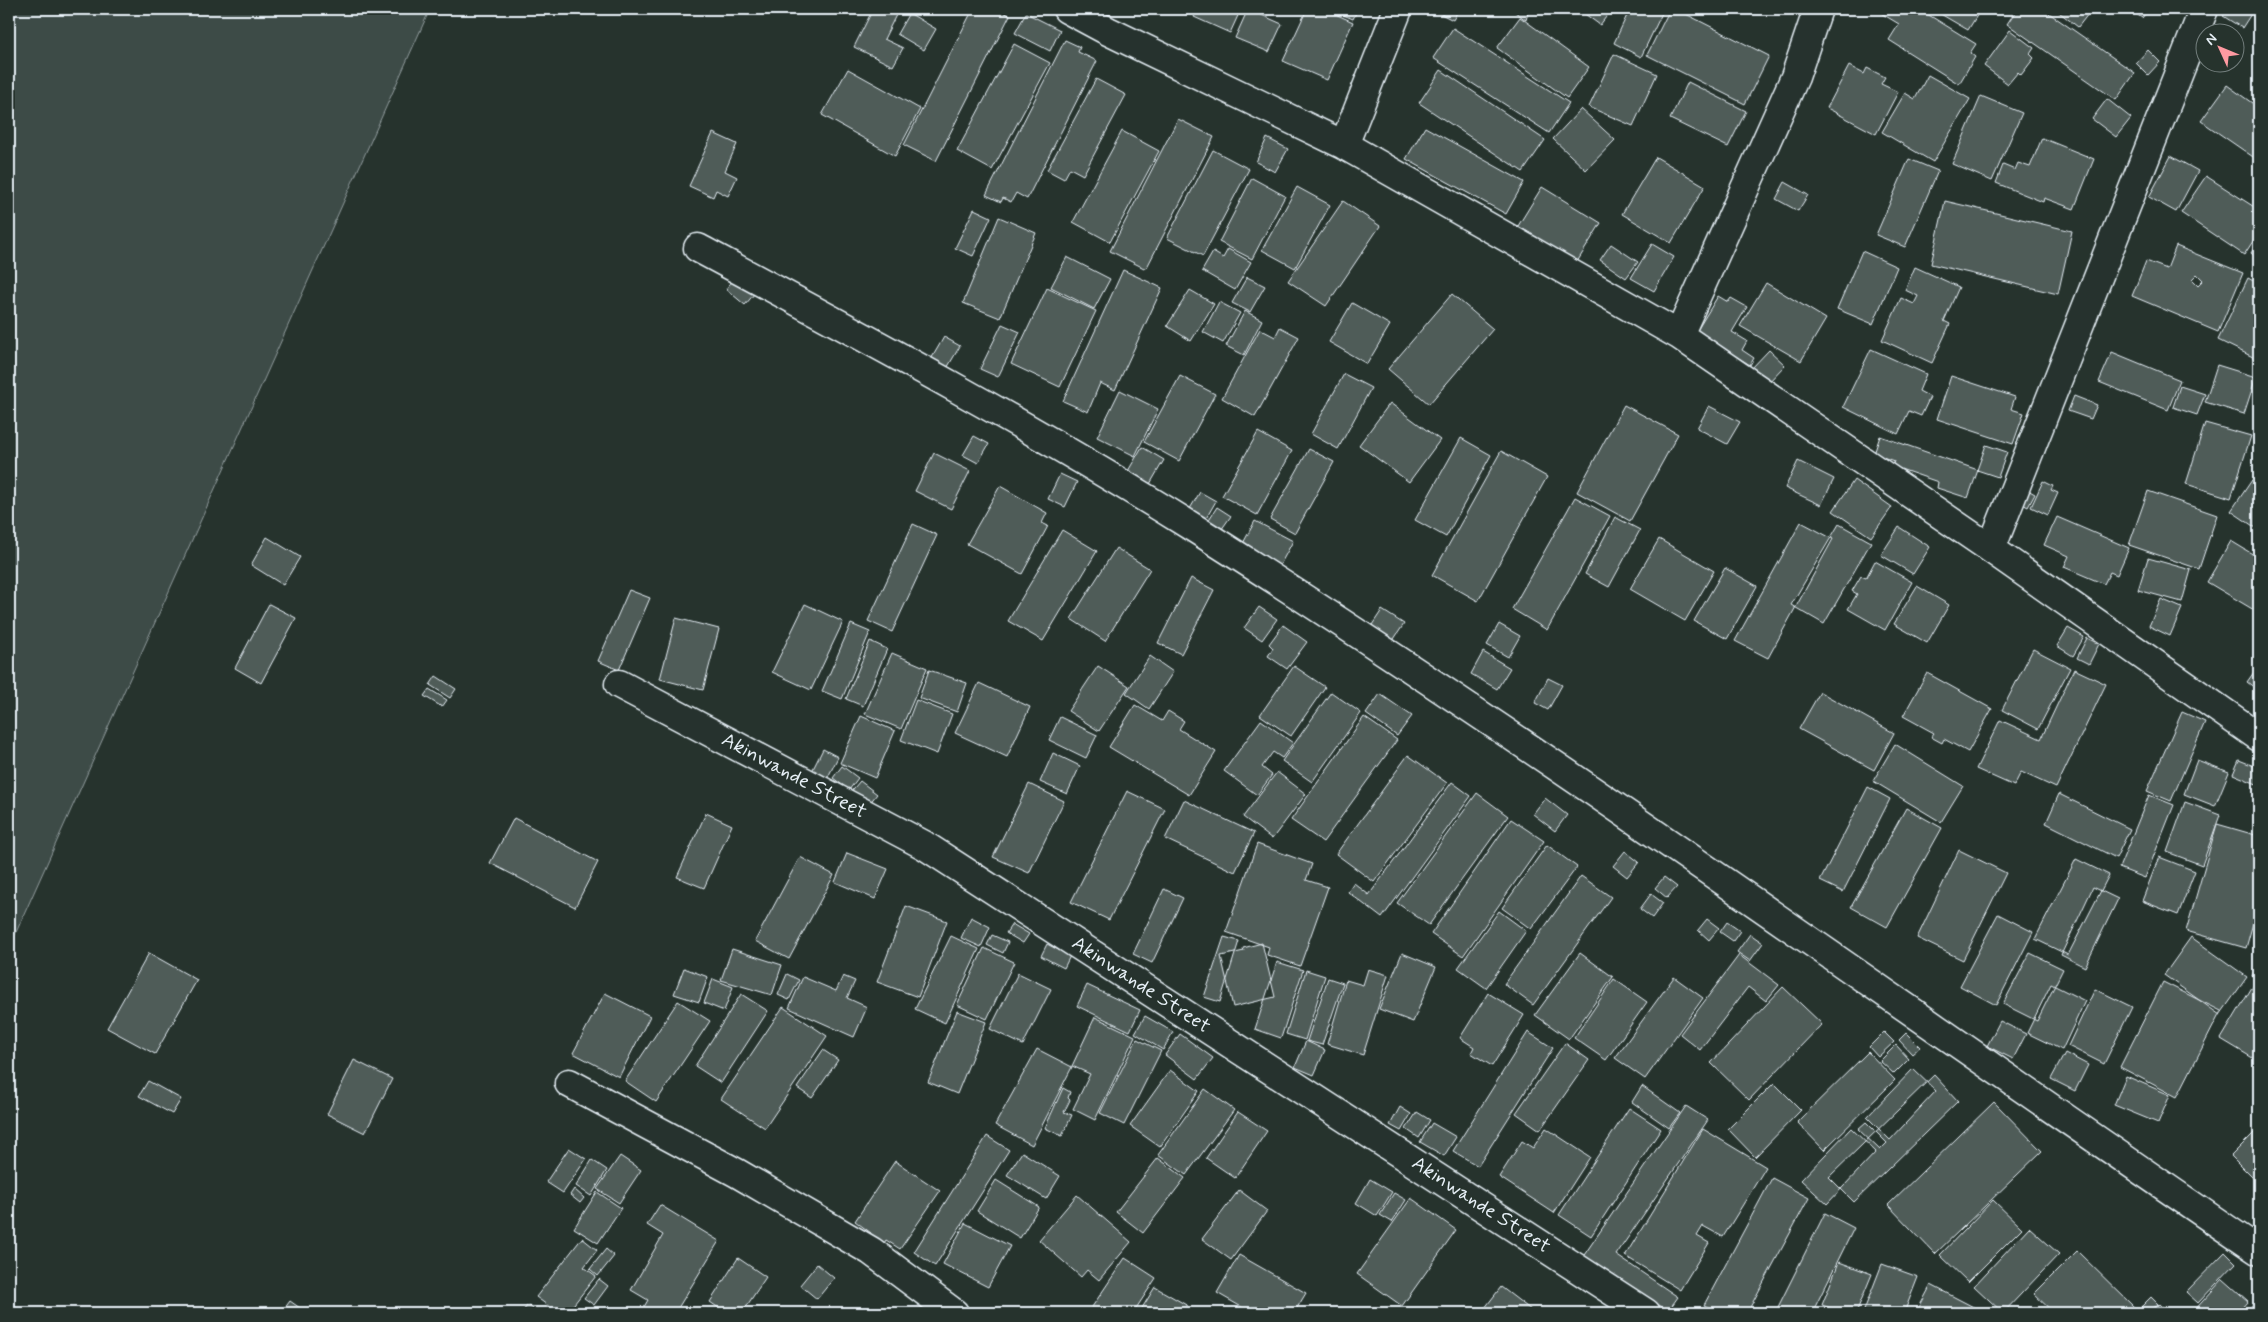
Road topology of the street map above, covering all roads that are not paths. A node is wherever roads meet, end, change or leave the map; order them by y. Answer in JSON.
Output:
{"nodes":[{"id":1,"x":1067,"y":9,"type":"edge"},
{"id":2,"x":1398,"y":9,"type":"edge"},
{"id":3,"x":1818,"y":9,"type":"edge"},
{"id":4,"x":2204,"y":9,"type":"edge"},
{"id":5,"x":1344,"y":145,"type":"junction"},
{"id":6,"x":698,"y":248,"type":"dead end"},
{"id":7,"x":1679,"y":335,"type":"junction"},
{"id":8,"x":1991,"y":549,"type":"junction"},
{"id":9,"x":619,"y":684,"type":"dead end"},
{"id":10,"x":2259,"y":737,"type":"edge"},
{"id":11,"x":569,"y":1083,"type":"dead end"},
{"id":12,"x":2259,"y":1251,"type":"edge"},
{"id":13,"x":954,"y":1313,"type":"edge"},
{"id":14,"x":1646,"y":1313,"type":"edge"}],
"edges":[{"from":1,"to":5,"type":"street"},
{"from":2,"to":5,"type":"street"},
{"from":3,"to":7,"type":"street"},
{"from":4,"to":8,"type":"street"},
{"from":5,"to":7,"type":"street"},
{"from":6,"to":12,"type":"street"},
{"from":7,"to":8,"type":"street"},
{"from":8,"to":10,"type":"street"},
{"from":9,"to":14,"type":"street","name":"Akinwande Street"},
{"from":11,"to":13,"type":"street"}]}
